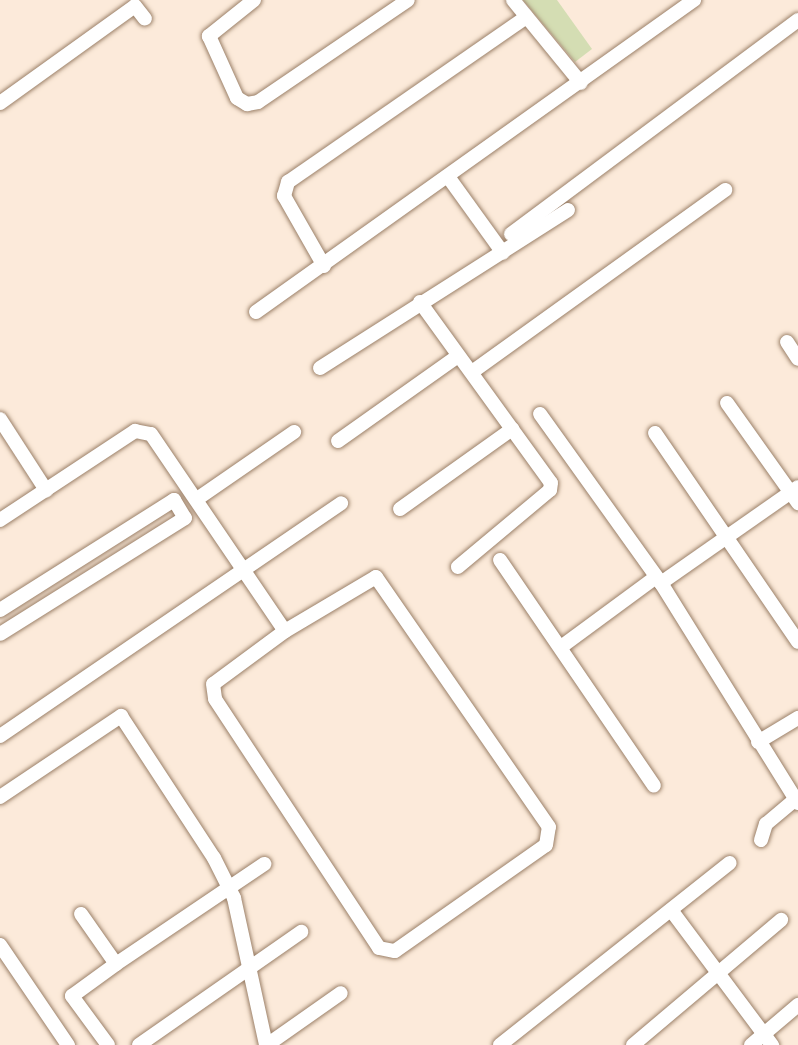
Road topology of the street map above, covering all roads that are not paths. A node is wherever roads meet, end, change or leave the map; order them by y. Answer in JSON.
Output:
{"nodes":[{"id":1,"x":254,"y":0,"type":"edge"},
{"id":2,"x":408,"y":0,"type":"edge"},
{"id":3,"x":513,"y":0,"type":"edge"},
{"id":4,"x":694,"y":0,"type":"edge"},
{"id":5,"x":133,"y":3,"type":"edge"},
{"id":6,"x":526,"y":17,"type":"junction"},
{"id":7,"x":145,"y":19,"type":"dead end"},
{"id":8,"x":798,"y":20,"type":"edge"},
{"id":9,"x":581,"y":83,"type":"junction"},
{"id":10,"x":0,"y":103,"type":"edge"},
{"id":11,"x":449,"y":178,"type":"junction"},
{"id":12,"x":725,"y":190,"type":"dead end"},
{"id":13,"x":568,"y":209,"type":"dead end"},
{"id":14,"x":511,"y":234,"type":"dead end"},
{"id":15,"x":503,"y":253,"type":"junction"},
{"id":16,"x":324,"y":266,"type":"junction"},
{"id":17,"x":420,"y":302,"type":"junction"},
{"id":18,"x":256,"y":312,"type":"dead end"},
{"id":19,"x":787,"y":342,"type":"dead end"},
{"id":20,"x":457,"y":356,"type":"junction"},
{"id":21,"x":798,"y":359,"type":"edge"},
{"id":22,"x":320,"y":368,"type":"dead end"},
{"id":23,"x":472,"y":372,"type":"junction"},
{"id":24,"x":727,"y":403,"type":"dead end"},
{"id":25,"x":540,"y":414,"type":"dead end"},
{"id":26,"x":0,"y":418,"type":"edge"},
{"id":27,"x":512,"y":429,"type":"junction"},
{"id":28,"x":294,"y":432,"type":"dead end"},
{"id":29,"x":655,"y":433,"type":"dead end"},
{"id":30,"x":338,"y":441,"type":"dead end"},
{"id":31,"x":46,"y":490,"type":"junction"},
{"id":32,"x":795,"y":494,"type":"edge"},
{"id":33,"x":197,"y":499,"type":"junction"},
{"id":34,"x":341,"y":503,"type":"dead end"},
{"id":35,"x":400,"y":509,"type":"dead end"},
{"id":36,"x":0,"y":520,"type":"edge"},
{"id":37,"x":727,"y":537,"type":"junction"},
{"id":38,"x":500,"y":559,"type":"dead end"},
{"id":39,"x":458,"y":567,"type":"dead end"},
{"id":40,"x":245,"y":569,"type":"junction"},
{"id":41,"x":659,"y":580,"type":"junction"},
{"id":42,"x":23,"y":595,"type":"junction"},
{"id":43,"x":0,"y":610,"type":"edge"},
{"id":44,"x":34,"y":612,"type":"junction"},
{"id":45,"x":285,"y":631,"type":"junction"},
{"id":46,"x":0,"y":634,"type":"edge"},
{"id":47,"x":798,"y":642,"type":"edge"},
{"id":48,"x":561,"y":648,"type":"junction"},
{"id":49,"x":798,"y":718,"type":"edge"},
{"id":50,"x":0,"y":736,"type":"edge"},
{"id":51,"x":758,"y":742,"type":"junction"},
{"id":52,"x":654,"y":786,"type":"dead end"},
{"id":53,"x":0,"y":797,"type":"edge"},
{"id":54,"x":797,"y":801,"type":"edge"},
{"id":55,"x":761,"y":840,"type":"dead end"},
{"id":56,"x":730,"y":863,"type":"dead end"},
{"id":57,"x":264,"y":864,"type":"dead end"},
{"id":58,"x":229,"y":888,"type":"junction"},
{"id":59,"x":671,"y":910,"type":"junction"},
{"id":60,"x":81,"y":914,"type":"dead end"},
{"id":61,"x":780,"y":920,"type":"dead end"},
{"id":62,"x":301,"y":932,"type":"dead end"},
{"id":63,"x":0,"y":945,"type":"edge"},
{"id":64,"x":116,"y":964,"type":"junction"},
{"id":65,"x":249,"y":966,"type":"junction"},
{"id":66,"x":718,"y":973,"type":"junction"},
{"id":67,"x":341,"y":993,"type":"dead end"},
{"id":68,"x":798,"y":1005,"type":"edge"},
{"id":69,"x":516,"y":1032,"type":"junction"},
{"id":70,"x":768,"y":1039,"type":"edge"},
{"id":71,"x":68,"y":1045,"type":"edge"},
{"id":72,"x":108,"y":1045,"type":"edge"},
{"id":73,"x":139,"y":1045,"type":"edge"},
{"id":74,"x":267,"y":1045,"type":"edge"},
{"id":75,"x":500,"y":1045,"type":"edge"},
{"id":76,"x":527,"y":1045,"type":"edge"},
{"id":77,"x":633,"y":1045,"type":"edge"},
{"id":78,"x":751,"y":1045,"type":"edge"}],
"edges":[{"from":1,"to":2,"type":"street"},
{"from":3,"to":6,"type":"street"},
{"from":4,"to":9,"type":"street"},
{"from":5,"to":7,"type":"street"},
{"from":5,"to":10,"type":"street"},
{"from":6,"to":9,"type":"street"},
{"from":6,"to":16,"type":"street"},
{"from":8,"to":14,"type":"street"},
{"from":9,"to":11,"type":"street"},
{"from":11,"to":15,"type":"street"},
{"from":11,"to":16,"type":"street"},
{"from":12,"to":23,"type":"street"},
{"from":13,"to":15,"type":"street"},
{"from":15,"to":17,"type":"street"},
{"from":16,"to":18,"type":"street"},
{"from":17,"to":20,"type":"street"},
{"from":17,"to":22,"type":"street"},
{"from":19,"to":21,"type":"street"},
{"from":20,"to":23,"type":"street"},
{"from":20,"to":30,"type":"street"},
{"from":23,"to":27,"type":"street"},
{"from":24,"to":32,"type":"street"},
{"from":25,"to":41,"type":"street"},
{"from":26,"to":31,"type":"street"},
{"from":27,"to":35,"type":"street"},
{"from":27,"to":39,"type":"street"},
{"from":28,"to":33,"type":"street"},
{"from":29,"to":37,"type":"street"},
{"from":31,"to":33,"type":"street"},
{"from":31,"to":36,"type":"street"},
{"from":32,"to":37,"type":"street"},
{"from":33,"to":40,"type":"street"},
{"from":34,"to":40,"type":"street"},
{"from":37,"to":41,"type":"street"},
{"from":37,"to":47,"type":"street"},
{"from":38,"to":48,"type":"street"},
{"from":40,"to":45,"type":"street"},
{"from":40,"to":50,"type":"street"},
{"from":41,"to":48,"type":"street"},
{"from":41,"to":51,"type":"street"},
{"from":42,"to":43,"type":"street"},
{"from":42,"to":44,"type":"street"},
{"from":42,"to":44,"type":"street"},
{"from":44,"to":46,"type":"street"},
{"from":45,"to":45,"type":"street"},
{"from":48,"to":52,"type":"street"},
{"from":49,"to":51,"type":"street"},
{"from":51,"to":54,"type":"street"},
{"from":53,"to":58,"type":"street"},
{"from":54,"to":55,"type":"street"},
{"from":56,"to":59,"type":"street"},
{"from":57,"to":58,"type":"street"},
{"from":58,"to":64,"type":"street"},
{"from":58,"to":65,"type":"street"},
{"from":59,"to":66,"type":"street"},
{"from":59,"to":69,"type":"street"},
{"from":60,"to":64,"type":"street"},
{"from":61,"to":66,"type":"street"},
{"from":62,"to":65,"type":"street"},
{"from":63,"to":71,"type":"street"},
{"from":64,"to":72,"type":"street"},
{"from":65,"to":73,"type":"street"},
{"from":65,"to":74,"type":"street"},
{"from":66,"to":70,"type":"street"},
{"from":66,"to":77,"type":"street"},
{"from":67,"to":74,"type":"street"},
{"from":68,"to":70,"type":"street"},
{"from":69,"to":75,"type":"street"},
{"from":69,"to":76,"type":"street"},
{"from":70,"to":78,"type":"street"}]}
